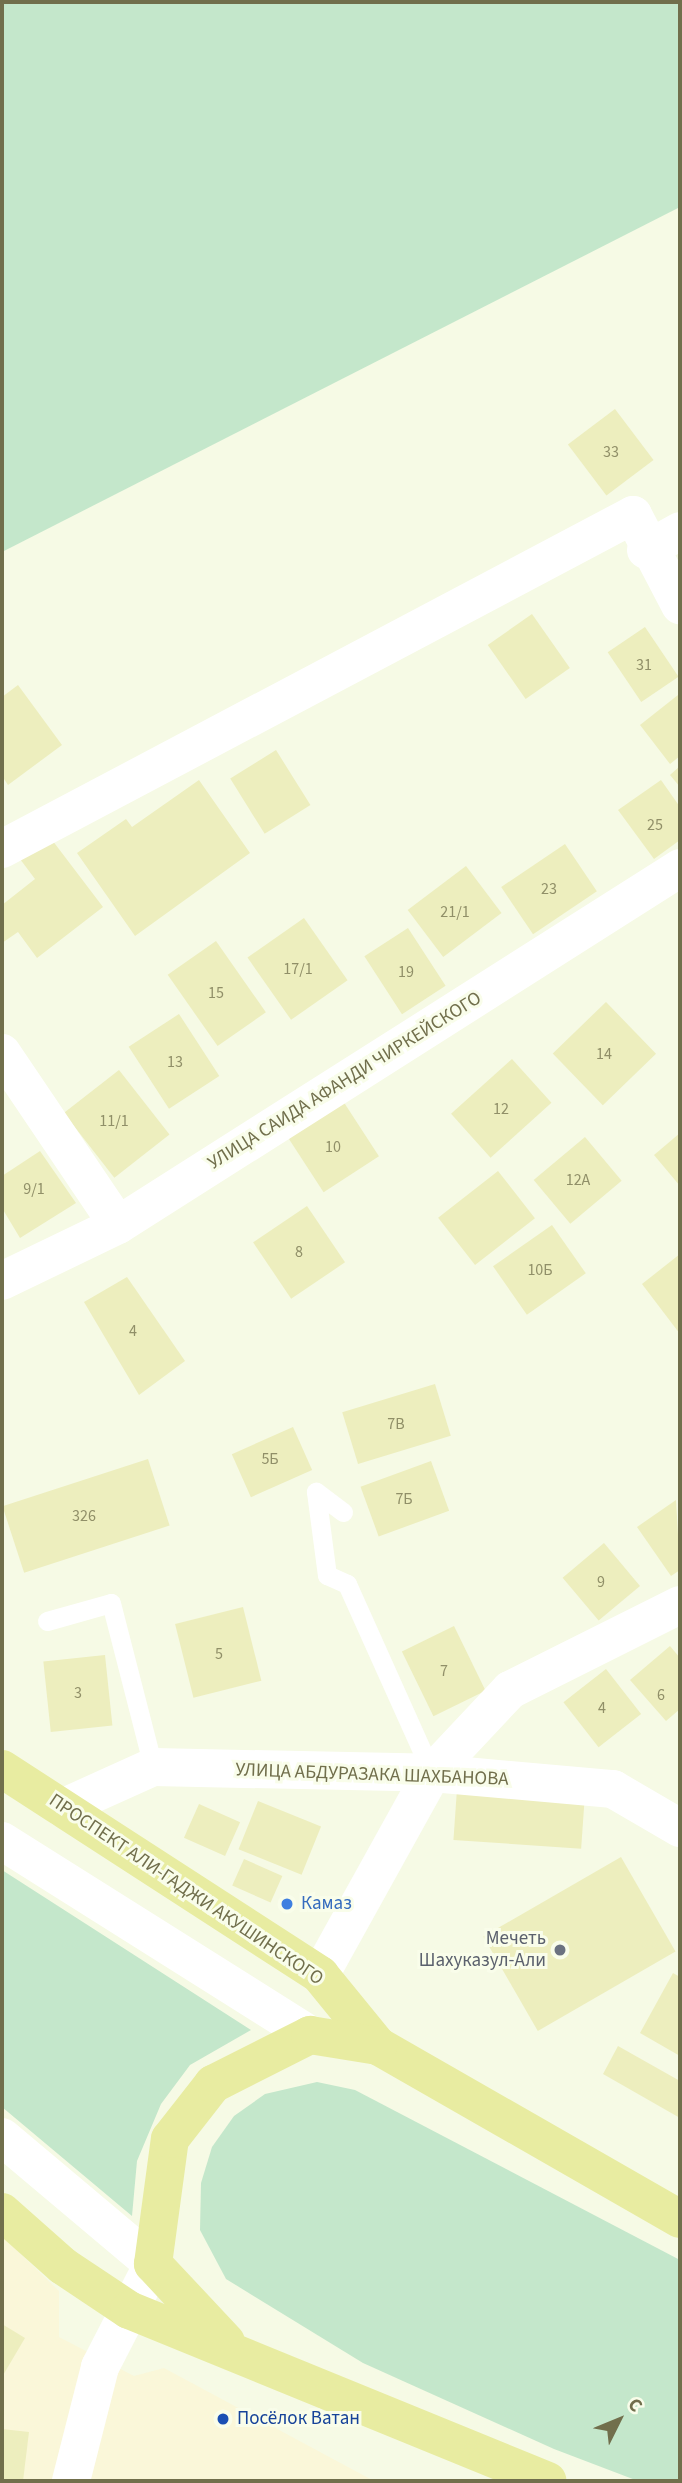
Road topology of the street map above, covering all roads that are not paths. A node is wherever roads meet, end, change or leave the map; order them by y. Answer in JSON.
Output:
{"nodes":[{"id":1,"x":680,"y":531,"type":"edge"},
{"id":2,"x":646,"y":550,"type":"junction"},
{"id":3,"x":680,"y":605,"type":"edge"},
{"id":4,"x":2,"y":849,"type":"edge"},
{"id":5,"x":680,"y":868,"type":"edge"},
{"id":6,"x":2,"y":1054,"type":"edge"},
{"id":7,"x":118,"y":1226,"type":"junction"},
{"id":8,"x":2,"y":1281,"type":"edge"},
{"id":9,"x":343,"y":1512,"type":"dead end"},
{"id":10,"x":680,"y":1605,"type":"edge"},
{"id":11,"x":47,"y":1621,"type":"dead end"},
{"id":12,"x":153,"y":1767,"type":"junction"},
{"id":13,"x":2,"y":1769,"type":"edge"},
{"id":14,"x":432,"y":1773,"type":"junction"},
{"id":15,"x":62,"y":1808,"type":"junction"},
{"id":16,"x":680,"y":1828,"type":"edge"},
{"id":17,"x":2,"y":1841,"type":"edge"},
{"id":18,"x":320,"y":1975,"type":"junction"},
{"id":19,"x":310,"y":2035,"type":"junction"},
{"id":20,"x":378,"y":2046,"type":"junction"},
{"id":21,"x":2,"y":2137,"type":"edge"},
{"id":22,"x":2,"y":2212,"type":"edge"},
{"id":23,"x":680,"y":2219,"type":"edge"},
{"id":24,"x":153,"y":2264,"type":"junction"},
{"id":25,"x":129,"y":2310,"type":"junction"},
{"id":26,"x":230,"y":2347,"type":"junction"},
{"id":27,"x":71,"y":2481,"type":"edge"},
{"id":28,"x":547,"y":2481,"type":"edge"}],
"edges":[{"from":1,"to":2,"type":"street"},
{"from":2,"to":3,"type":"street"},
{"from":2,"to":4,"type":"street"},
{"from":5,"to":7,"type":"street","name":"УЛИЦА САИДА АФАНДИ ЧИРКЕЙСКОГО"},
{"from":6,"to":7,"type":"street"},
{"from":7,"to":8,"type":"street","name":"УЛИЦА САИДА АФАНДИ ЧИРКЕЙСКОГО"},
{"from":9,"to":14,"type":"lane"},
{"from":10,"to":14,"type":"street"},
{"from":11,"to":12,"type":"lane"},
{"from":12,"to":14,"type":"street","name":"УЛИЦА АБДУРАЗАКА ШАХБАНОВА"},
{"from":12,"to":15,"type":"street","name":"УЛИЦА АБДУРАЗАКА ШАХБАНОВА"},
{"from":13,"to":15,"type":"highway","name":"ПРОСПЕКТ АЛИ-ГАДЖИ АКУШИНСКОГО"},
{"from":14,"to":16,"type":"street","name":"УЛИЦА АБДУРАЗАКА ШАХБАНОВА"},
{"from":14,"to":18,"type":"street"},
{"from":15,"to":18,"type":"highway","name":"ПРОСПЕКТ АЛИ-ГАДЖИ АКУШИНСКОГО"},
{"from":17,"to":19,"type":"street"},
{"from":18,"to":20,"type":"highway","name":"ПРОСПЕКТ АЛИ-ГАДЖИ АКУШИНСКОГО"},
{"from":19,"to":20,"type":"highway"},
{"from":19,"to":24,"type":"highway"},
{"from":20,"to":23,"type":"highway","name":"ПРОСПЕКТ АЛИ-ГАДЖИ АКУШИНСКОГО"},
{"from":21,"to":24,"type":"street"},
{"from":22,"to":25,"type":"highway"},
{"from":24,"to":25,"type":"street"},
{"from":24,"to":26,"type":"highway"},
{"from":25,"to":26,"type":"highway"},
{"from":25,"to":27,"type":"street"},
{"from":26,"to":28,"type":"highway"}]}
